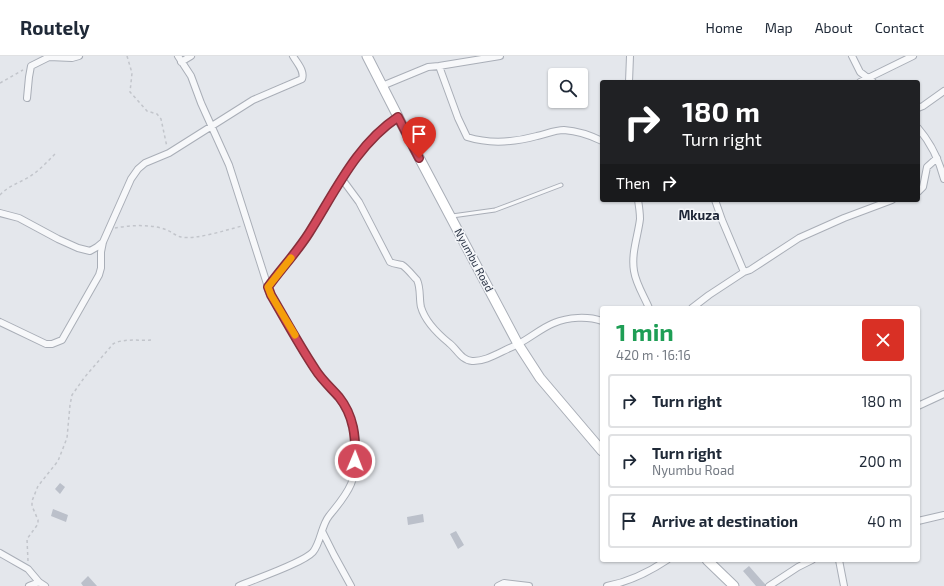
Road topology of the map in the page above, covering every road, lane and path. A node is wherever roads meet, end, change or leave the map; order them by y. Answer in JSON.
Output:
{"nodes":[{"id":1,"x":79,"y":56,"type":"edge"},
{"id":2,"x":127,"y":56,"type":"edge"},
{"id":3,"x":178,"y":56,"type":"edge"},
{"id":4,"x":191,"y":56,"type":"edge"},
{"id":5,"x":293,"y":56,"type":"edge"},
{"id":6,"x":367,"y":56,"type":"edge"},
{"id":7,"x":500,"y":56,"type":"edge"},
{"id":8,"x":630,"y":56,"type":"edge"},
{"id":9,"x":852,"y":56,"type":"edge"},
{"id":10,"x":913,"y":56,"type":"edge"},
{"id":11,"x":478,"y":58,"type":"edge"},
{"id":12,"x":181,"y":62,"type":"junction"},
{"id":13,"x":31,"y":66,"type":"junction"},
{"id":14,"x":439,"y":66,"type":"junction"},
{"id":15,"x":629,"y":80,"type":"edge"},
{"id":16,"x":870,"y":80,"type":"edge"},
{"id":17,"x":0,"y":83,"type":"edge"},
{"id":18,"x":382,"y":86,"type":"junction"},
{"id":19,"x":944,"y":91,"type":"edge"},
{"id":20,"x":27,"y":98,"type":"dead end"},
{"id":21,"x":920,"y":107,"type":"edge"},
{"id":22,"x":398,"y":117,"type":"junction"},
{"id":23,"x":211,"y":126,"type":"junction"},
{"id":24,"x":920,"y":131,"type":"edge"},
{"id":25,"x":600,"y":140,"type":"edge"},
{"id":26,"x":169,"y":153,"type":"junction"},
{"id":27,"x":55,"y":154,"type":"dead end"},
{"id":28,"x":937,"y":158,"type":"junction"},
{"id":29,"x":342,"y":179,"type":"junction"},
{"id":30,"x":944,"y":179,"type":"edge"},
{"id":31,"x":561,"y":185,"type":"dead end"},
{"id":32,"x":920,"y":190,"type":"edge"},
{"id":33,"x":0,"y":195,"type":"edge"},
{"id":34,"x":638,"y":202,"type":"edge"},
{"id":35,"x":717,"y":202,"type":"edge"},
{"id":36,"x":887,"y":202,"type":"edge"},
{"id":37,"x":0,"y":214,"type":"edge"},
{"id":38,"x":450,"y":216,"type":"junction"},
{"id":39,"x":249,"y":225,"type":"junction"},
{"id":40,"x":110,"y":229,"type":"junction"},
{"id":41,"x":104,"y":242,"type":"junction"},
{"id":42,"x":744,"y":272,"type":"junction"},
{"id":43,"x":268,"y":287,"type":"junction"},
{"id":44,"x":648,"y":306,"type":"edge"},
{"id":45,"x":694,"y":306,"type":"edge"},
{"id":46,"x":600,"y":321,"type":"edge"},
{"id":47,"x":0,"y":322,"type":"edge"},
{"id":48,"x":152,"y":340,"type":"dead end"},
{"id":49,"x":518,"y":344,"type":"junction"},
{"id":50,"x":944,"y":394,"type":"edge"},
{"id":51,"x":920,"y":405,"type":"edge"},
{"id":52,"x":600,"y":449,"type":"edge"},
{"id":53,"x":944,"y":515,"type":"edge"},
{"id":54,"x":920,"y":521,"type":"edge"},
{"id":55,"x":322,"y":531,"type":"junction"},
{"id":56,"x":0,"y":553,"type":"edge"},
{"id":57,"x":664,"y":562,"type":"edge"},
{"id":58,"x":708,"y":562,"type":"edge"},
{"id":59,"x":808,"y":562,"type":"edge"},
{"id":60,"x":839,"y":562,"type":"edge"},
{"id":61,"x":28,"y":569,"type":"junction"},
{"id":62,"x":39,"y":582,"type":"junction"},
{"id":63,"x":29,"y":586,"type":"edge"},
{"id":64,"x":45,"y":586,"type":"edge"},
{"id":65,"x":239,"y":586,"type":"edge"},
{"id":66,"x":351,"y":586,"type":"edge"},
{"id":67,"x":498,"y":586,"type":"edge"},
{"id":68,"x":529,"y":586,"type":"edge"},
{"id":69,"x":607,"y":586,"type":"edge"},
{"id":70,"x":734,"y":586,"type":"edge"},
{"id":71,"x":769,"y":586,"type":"edge"},
{"id":72,"x":844,"y":586,"type":"edge"}],
"edges":[{"from":1,"to":13,"type":"street"},
{"from":2,"to":26,"type":"path"},
{"from":3,"to":12,"type":"street"},
{"from":4,"to":12,"type":"street"},
{"from":5,"to":23,"type":"street"},
{"from":6,"to":18,"type":"street","name":"Nyumbu Road"},
{"from":7,"to":11,"type":"street"},
{"from":8,"to":15,"type":"street"},
{"from":9,"to":16,"type":"street"},
{"from":10,"to":16,"type":"street"},
{"from":11,"to":14,"type":"street"},
{"from":12,"to":23,"type":"street"},
{"from":13,"to":17,"type":"path"},
{"from":13,"to":20,"type":"street"},
{"from":14,"to":18,"type":"street"},
{"from":14,"to":25,"type":"street"},
{"from":18,"to":22,"type":"street","name":"Nyumbu Road"},
{"from":19,"to":21,"type":"street"},
{"from":22,"to":29,"type":"street"},
{"from":22,"to":38,"type":"street","name":"Nyumbu Road"},
{"from":23,"to":26,"type":"street"},
{"from":23,"to":39,"type":"street"},
{"from":24,"to":28,"type":"street"},
{"from":26,"to":40,"type":"street"},
{"from":27,"to":33,"type":"path"},
{"from":28,"to":30,"type":"street"},
{"from":28,"to":32,"type":"street"},
{"from":29,"to":43,"type":"street"},
{"from":29,"to":49,"type":"street"},
{"from":31,"to":38,"type":"lane"},
{"from":34,"to":44,"type":"street"},
{"from":35,"to":42,"type":"street"},
{"from":36,"to":42,"type":"street"},
{"from":37,"to":41,"type":"street"},
{"from":38,"to":49,"type":"street","name":"Nyumbu Road"},
{"from":39,"to":40,"type":"path"},
{"from":39,"to":43,"type":"street"},
{"from":40,"to":41,"type":"street"},
{"from":41,"to":47,"type":"street"},
{"from":42,"to":45,"type":"street"},
{"from":43,"to":55,"type":"street"},
{"from":46,"to":49,"type":"street"},
{"from":48,"to":61,"type":"path"},
{"from":49,"to":52,"type":"street","name":"Nyumbu Road"},
{"from":50,"to":51,"type":"street"},
{"from":53,"to":54,"type":"street"},
{"from":55,"to":65,"type":"street"},
{"from":55,"to":66,"type":"street"},
{"from":56,"to":61,"type":"street"},
{"from":57,"to":69,"type":"street"},
{"from":58,"to":70,"type":"street"},
{"from":59,"to":71,"type":"street"},
{"from":60,"to":72,"type":"street"},
{"from":61,"to":62,"type":"street"},
{"from":62,"to":63,"type":"street"},
{"from":62,"to":64,"type":"street"},
{"from":67,"to":68,"type":"street"}]}
